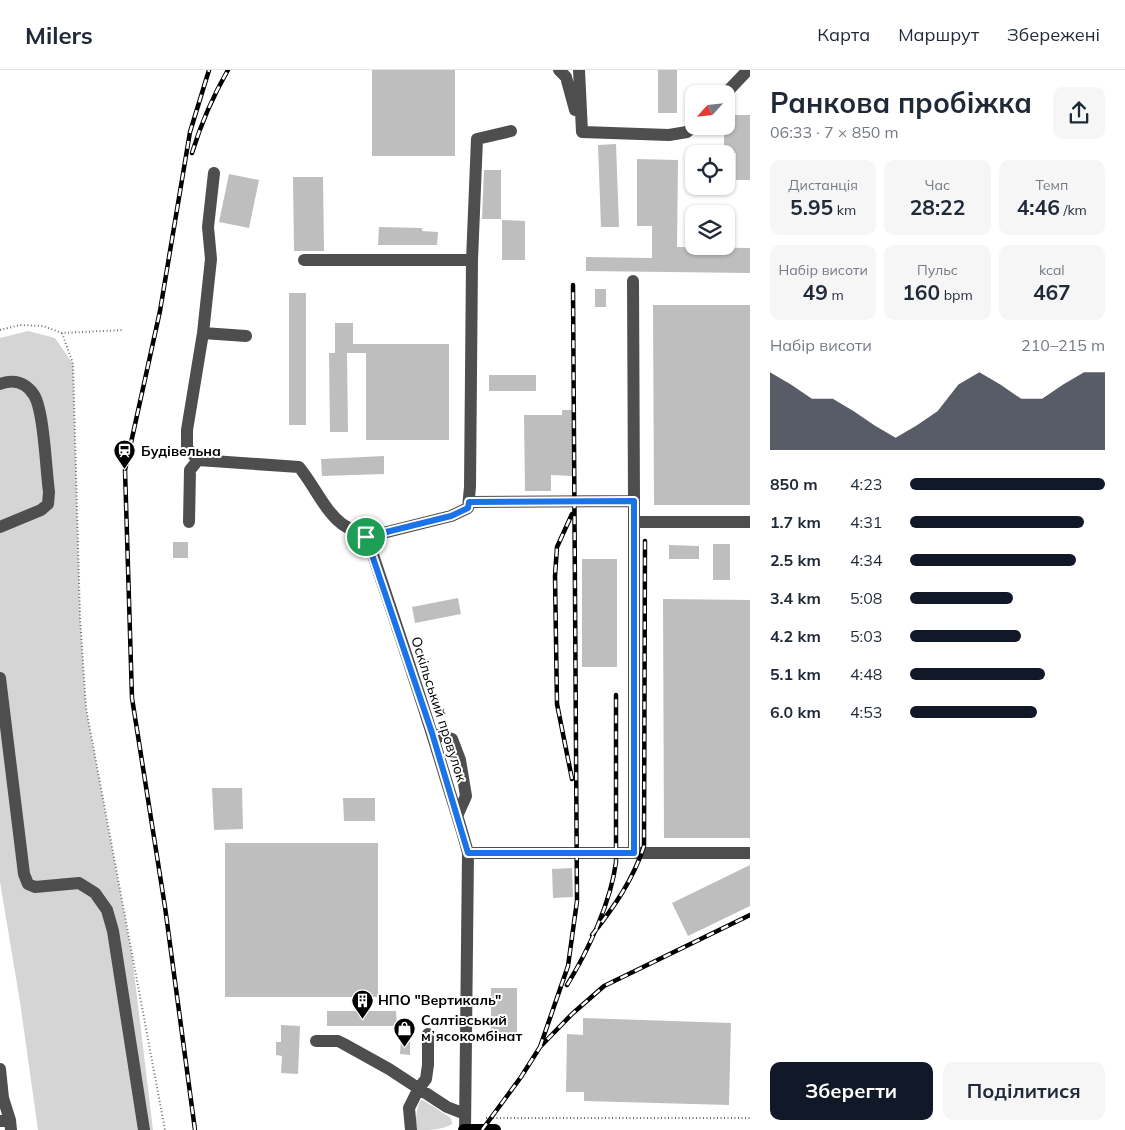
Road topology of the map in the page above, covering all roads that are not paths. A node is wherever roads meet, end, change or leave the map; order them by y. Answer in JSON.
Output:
{"nodes":[{"id":1,"x":559,"y":70,"type":"edge"},
{"id":2,"x":579,"y":70,"type":"edge"},
{"id":3,"x":748,"y":70,"type":"edge"},
{"id":4,"x":734,"y":85,"type":"edge"},
{"id":5,"x":511,"y":131,"type":"dead end"},
{"id":6,"x":582,"y":132,"type":"junction"},
{"id":7,"x":685,"y":132,"type":"edge"},
{"id":8,"x":214,"y":173,"type":"dead end"},
{"id":9,"x":304,"y":260,"type":"dead end"},
{"id":10,"x":472,"y":260,"type":"junction"},
{"id":11,"x":633,"y":281,"type":"dead end"},
{"id":12,"x":203,"y":333,"type":"junction"},
{"id":13,"x":246,"y":336,"type":"dead end"},
{"id":14,"x":0,"y":384,"type":"edge"},
{"id":15,"x":198,"y":460,"type":"junction"},
{"id":16,"x":634,"y":501,"type":"junction"},
{"id":17,"x":469,"y":502,"type":"junction"},
{"id":18,"x":189,"y":522,"type":"dead end"},
{"id":19,"x":634,"y":522,"type":"junction"},
{"id":20,"x":750,"y":522,"type":"edge"},
{"id":21,"x":0,"y":527,"type":"edge"},
{"id":22,"x":366,"y":537,"type":"junction"},
{"id":23,"x":0,"y":678,"type":"edge"},
{"id":24,"x":432,"y":733,"type":"junction"},
{"id":25,"x":458,"y":814,"type":"junction"},
{"id":26,"x":468,"y":853,"type":"junction"},
{"id":27,"x":634,"y":853,"type":"junction"},
{"id":28,"x":750,"y":853,"type":"edge"},
{"id":29,"x":428,"y":1034,"type":"dead end"},
{"id":30,"x":316,"y":1041,"type":"dead end"},
{"id":31,"x":0,"y":1069,"type":"edge"},
{"id":32,"x":419,"y":1088,"type":"junction"},
{"id":33,"x":465,"y":1114,"type":"junction"},
{"id":34,"x":7,"y":1124,"type":"edge"},
{"id":35,"x":144,"y":1130,"type":"edge"},
{"id":36,"x":410,"y":1130,"type":"edge"},
{"id":37,"x":465,"y":1130,"type":"edge"},
{"id":38,"x":495,"y":1130,"type":"edge"}],
"edges":[{"from":1,"to":6,"type":"street"},
{"from":2,"to":6,"type":"street"},
{"from":3,"to":4,"type":"street"},
{"from":5,"to":10,"type":"street"},
{"from":6,"to":7,"type":"street"},
{"from":8,"to":12,"type":"street"},
{"from":9,"to":10,"type":"street"},
{"from":10,"to":17,"type":"street"},
{"from":11,"to":16,"type":"street"},
{"from":12,"to":13,"type":"street"},
{"from":12,"to":15,"type":"street"},
{"from":14,"to":21,"type":"street"},
{"from":15,"to":18,"type":"street"},
{"from":15,"to":22,"type":"street"},
{"from":16,"to":17,"type":"street"},
{"from":16,"to":19,"type":"street"},
{"from":17,"to":22,"type":"street"},
{"from":19,"to":20,"type":"street"},
{"from":19,"to":27,"type":"street"},
{"from":22,"to":24,"type":"street","name":"Оскільський провулок"},
{"from":23,"to":35,"type":"street"},
{"from":24,"to":25,"type":"street","name":"Оскільський провулок"},
{"from":24,"to":25,"type":"street"},
{"from":25,"to":26,"type":"street","name":"Оскільський провулок"},
{"from":26,"to":27,"type":"street"},
{"from":26,"to":33,"type":"street","name":"Оскільський провулок"},
{"from":27,"to":28,"type":"street"},
{"from":29,"to":32,"type":"street"},
{"from":30,"to":32,"type":"street"},
{"from":31,"to":34,"type":"street"},
{"from":32,"to":33,"type":"street"},
{"from":32,"to":36,"type":"street"},
{"from":33,"to":37,"type":"street","name":"Оскільський провулок"},
{"from":37,"to":38,"type":"main road"}]}
